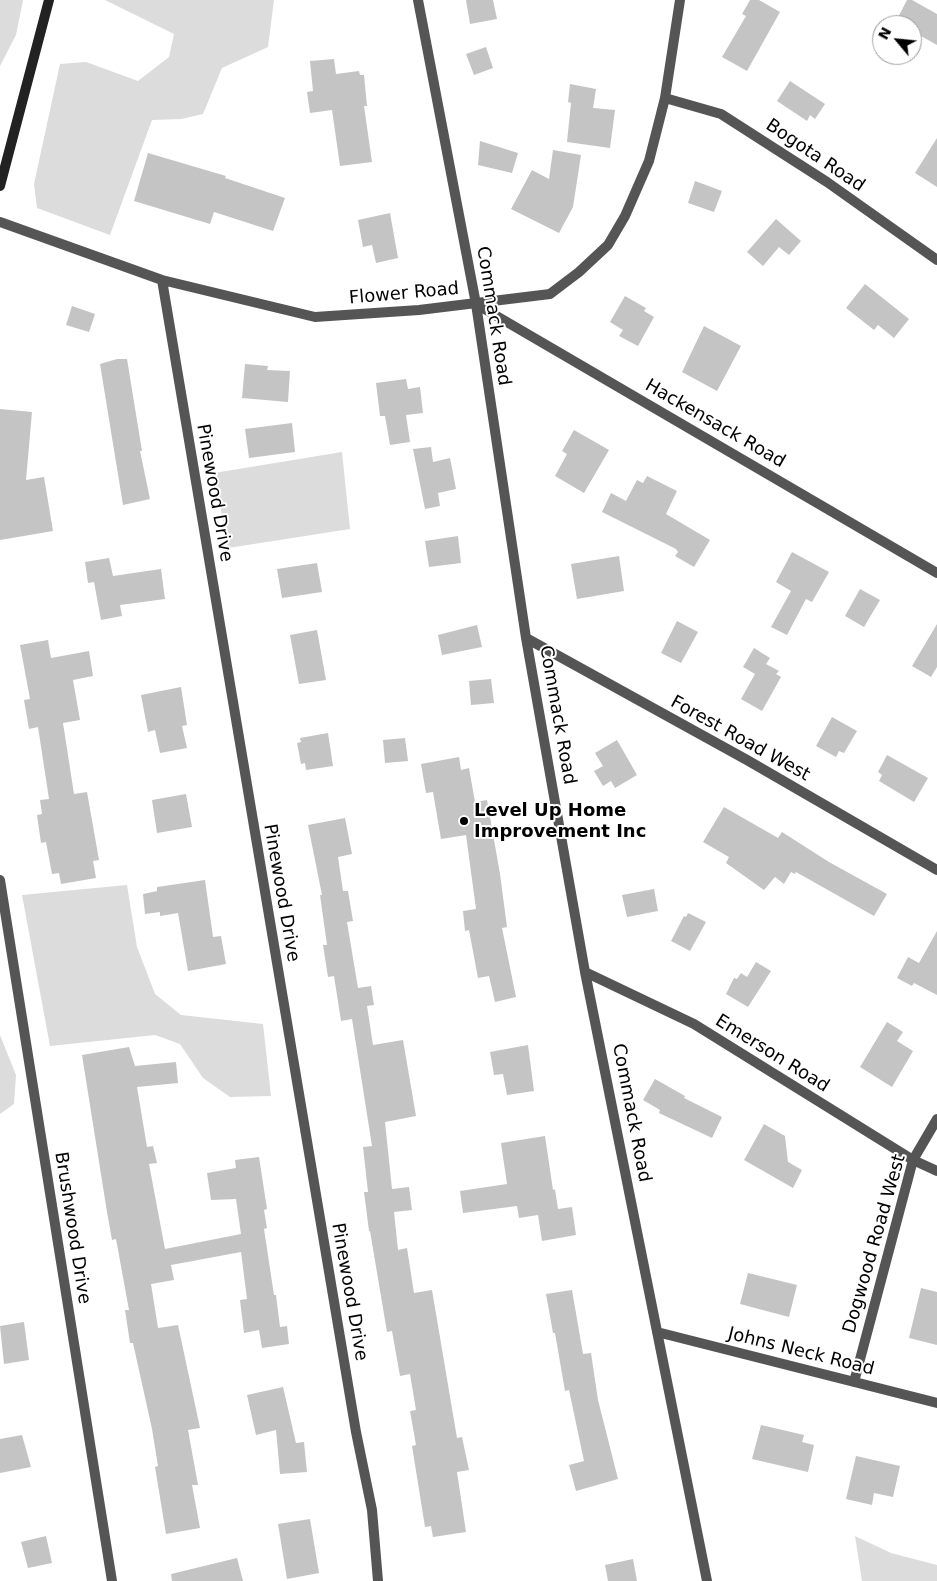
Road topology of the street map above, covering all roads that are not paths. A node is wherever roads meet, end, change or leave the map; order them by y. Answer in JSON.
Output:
{"nodes":[{"id":1,"x":49,"y":0,"type":"edge"},
{"id":2,"x":418,"y":0,"type":"edge"},
{"id":3,"x":680,"y":0,"type":"edge"},
{"id":4,"x":665,"y":98,"type":"junction"},
{"id":5,"x":0,"y":186,"type":"edge"},
{"id":6,"x":0,"y":222,"type":"edge"},
{"id":7,"x":937,"y":260,"type":"edge"},
{"id":8,"x":162,"y":280,"type":"junction"},
{"id":9,"x":476,"y":304,"type":"junction"},
{"id":10,"x":937,"y":573,"type":"edge"},
{"id":11,"x":526,"y":638,"type":"junction"},
{"id":12,"x":937,"y":870,"type":"edge"},
{"id":13,"x":0,"y":880,"type":"edge"},
{"id":14,"x":585,"y":972,"type":"junction"},
{"id":15,"x":937,"y":1119,"type":"edge"},
{"id":16,"x":913,"y":1160,"type":"junction"},
{"id":17,"x":937,"y":1171,"type":"edge"},
{"id":18,"x":657,"y":1332,"type":"junction"},
{"id":19,"x":854,"y":1382,"type":"junction"},
{"id":20,"x":937,"y":1403,"type":"edge"},
{"id":21,"x":112,"y":1581,"type":"edge"},
{"id":22,"x":378,"y":1581,"type":"edge"},
{"id":23,"x":707,"y":1581,"type":"edge"}],
"edges":[{"from":1,"to":5,"type":"main road"},
{"from":2,"to":9,"type":"street","name":"Commack Road"},
{"from":3,"to":4,"type":"street","name":"Flower Road"},
{"from":4,"to":7,"type":"street","name":"Bogota Road"},
{"from":4,"to":9,"type":"street","name":"Flower Road"},
{"from":6,"to":8,"type":"street","name":"Flower Road"},
{"from":8,"to":9,"type":"street","name":"Flower Road"},
{"from":8,"to":22,"type":"street","name":"Pinewood Drive"},
{"from":9,"to":10,"type":"street","name":"Hackensack Road"},
{"from":9,"to":11,"type":"street","name":"Commack Road"},
{"from":11,"to":12,"type":"street","name":"Forest Road West"},
{"from":11,"to":14,"type":"street","name":"Commack Road"},
{"from":13,"to":21,"type":"street","name":"Brushwood Drive"},
{"from":14,"to":16,"type":"street","name":"Emerson Road"},
{"from":14,"to":18,"type":"street","name":"Commack Road"},
{"from":15,"to":16,"type":"street","name":"Dogwood Road West"},
{"from":16,"to":17,"type":"street","name":"Emerson Road"},
{"from":16,"to":19,"type":"street","name":"Dogwood Road West"},
{"from":18,"to":19,"type":"street","name":"Johns Neck Road"},
{"from":18,"to":23,"type":"street","name":"Commack Road"},
{"from":19,"to":20,"type":"street","name":"Johns Neck Road"}]}
